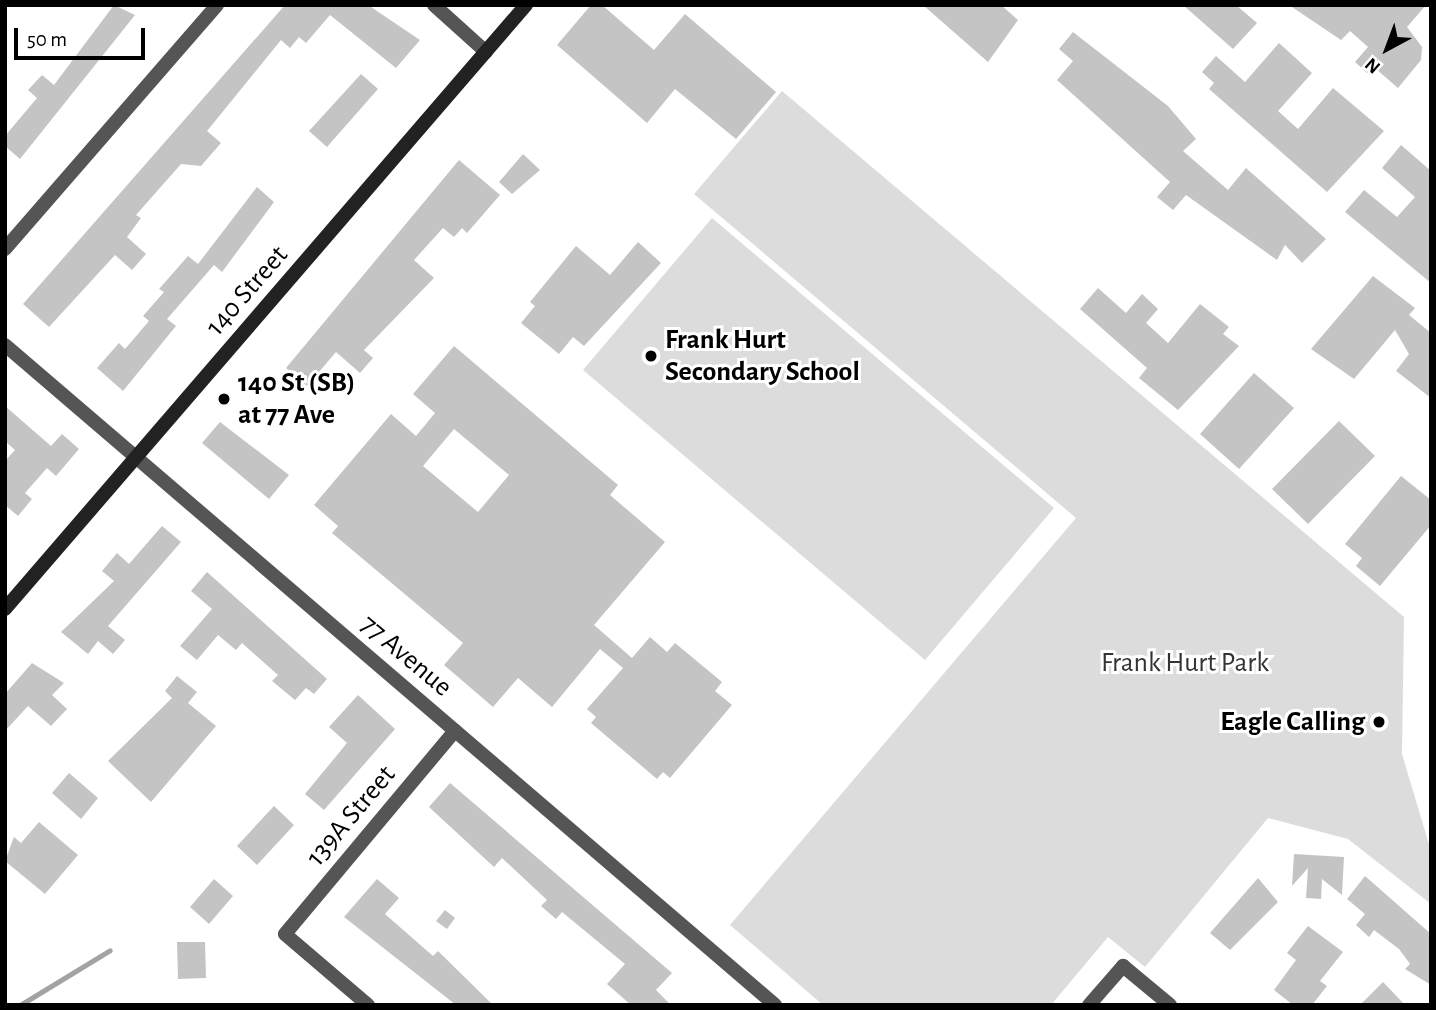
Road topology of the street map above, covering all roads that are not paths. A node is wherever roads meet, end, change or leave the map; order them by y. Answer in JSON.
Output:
{"nodes":[{"id":1,"x":217,"y":5,"type":"edge"},
{"id":2,"x":433,"y":5,"type":"edge"},
{"id":3,"x":526,"y":5,"type":"edge"},
{"id":4,"x":486,"y":52,"type":"junction"},
{"id":5,"x":5,"y":249,"type":"edge"},
{"id":6,"x":5,"y":345,"type":"edge"},
{"id":7,"x":135,"y":457,"type":"junction"},
{"id":8,"x":5,"y":609,"type":"edge"},
{"id":9,"x":455,"y":731,"type":"junction"},
{"id":10,"x":368,"y":1005,"type":"edge"},
{"id":11,"x":775,"y":1005,"type":"edge"},
{"id":12,"x":1089,"y":1005,"type":"edge"},
{"id":13,"x":1170,"y":1005,"type":"edge"}],
"edges":[{"from":1,"to":5,"type":"street"},
{"from":2,"to":4,"type":"street"},
{"from":3,"to":4,"type":"main road","name":"140 Street"},
{"from":4,"to":7,"type":"main road","name":"140 Street"},
{"from":6,"to":7,"type":"street","name":"77 Avenue"},
{"from":7,"to":8,"type":"main road","name":"140 Street"},
{"from":7,"to":9,"type":"street","name":"77 Avenue"},
{"from":9,"to":10,"type":"street","name":"139A Street"},
{"from":9,"to":11,"type":"street","name":"77 Avenue"},
{"from":12,"to":13,"type":"street"}]}
